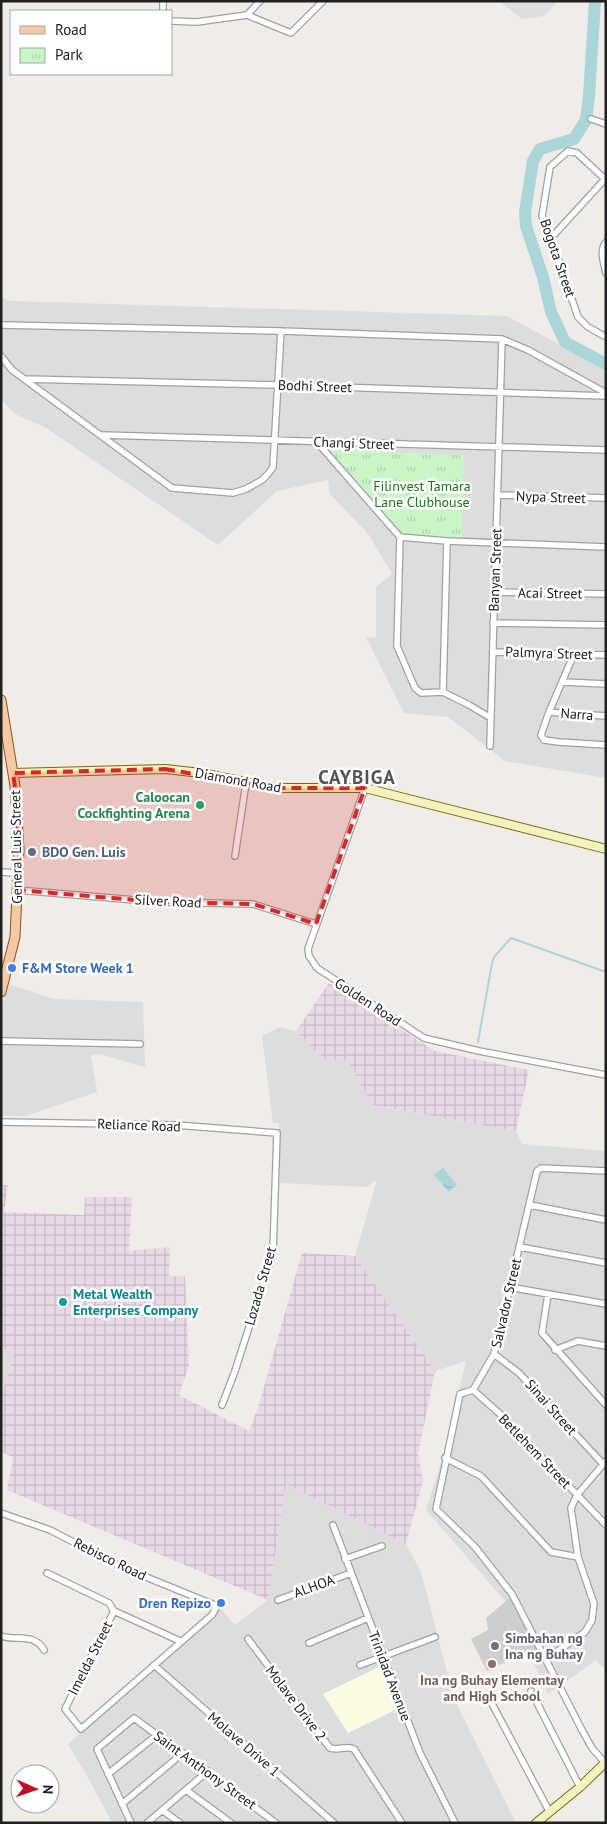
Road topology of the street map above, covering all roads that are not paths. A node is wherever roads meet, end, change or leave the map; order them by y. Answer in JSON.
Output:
{"nodes":[{"id":1,"x":260,"y":1,"type":"edge"},
{"id":2,"x":323,"y":1,"type":"edge"},
{"id":3,"x":247,"y":15,"type":"junction"},
{"id":4,"x":172,"y":22,"type":"edge"},
{"id":5,"x":591,"y":119,"type":"dead end"},
{"id":6,"x":606,"y":124,"type":"edge"},
{"id":7,"x":605,"y":179,"type":"edge"},
{"id":8,"x":551,"y":238,"type":"junction"},
{"id":9,"x":606,"y":242,"type":"edge"},
{"id":10,"x":606,"y":273,"type":"edge"},
{"id":11,"x":1,"y":326,"type":"edge"},
{"id":12,"x":281,"y":331,"type":"junction"},
{"id":13,"x":606,"y":337,"type":"edge"},
{"id":14,"x":502,"y":339,"type":"junction"},
{"id":15,"x":1,"y":356,"type":"edge"},
{"id":16,"x":24,"y":379,"type":"junction"},
{"id":17,"x":278,"y":385,"type":"junction"},
{"id":18,"x":500,"y":393,"type":"junction"},
{"id":19,"x":606,"y":394,"type":"edge"},
{"id":20,"x":102,"y":435,"type":"junction"},
{"id":21,"x":275,"y":440,"type":"junction"},
{"id":22,"x":316,"y":442,"type":"junction"},
{"id":23,"x":498,"y":447,"type":"junction"},
{"id":24,"x":606,"y":450,"type":"edge"},
{"id":25,"x":497,"y":495,"type":"junction"},
{"id":26,"x":606,"y":498,"type":"edge"},
{"id":27,"x":400,"y":537,"type":"junction"},
{"id":28,"x":447,"y":541,"type":"junction"},
{"id":29,"x":496,"y":543,"type":"junction"},
{"id":30,"x":606,"y":547,"type":"edge"},
{"id":31,"x":494,"y":592,"type":"junction"},
{"id":32,"x":606,"y":594,"type":"edge"},
{"id":33,"x":493,"y":623,"type":"junction"},
{"id":34,"x":606,"y":625,"type":"edge"},
{"id":35,"x":492,"y":652,"type":"junction"},
{"id":36,"x":574,"y":654,"type":"junction"},
{"id":37,"x":606,"y":655,"type":"edge"},
{"id":38,"x":563,"y":682,"type":"junction"},
{"id":39,"x":606,"y":684,"type":"edge"},
{"id":40,"x":443,"y":692,"type":"junction"},
{"id":41,"x":1,"y":700,"type":"edge"},
{"id":42,"x":549,"y":712,"type":"junction"},
{"id":43,"x":606,"y":716,"type":"edge"},
{"id":44,"x":491,"y":718,"type":"junction"},
{"id":45,"x":606,"y":744,"type":"edge"},
{"id":46,"x":490,"y":746,"type":"dead end"},
{"id":47,"x":13,"y":772,"type":"junction"},
{"id":48,"x":246,"y":783,"type":"junction"},
{"id":49,"x":365,"y":788,"type":"junction"},
{"id":50,"x":606,"y":849,"type":"edge"},
{"id":51,"x":235,"y":856,"type":"dead end"},
{"id":52,"x":1,"y":872,"type":"edge"},
{"id":53,"x":18,"y":873,"type":"junction"},
{"id":54,"x":17,"y":890,"type":"junction"},
{"id":55,"x":316,"y":924,"type":"junction"},
{"id":56,"x":1,"y":992,"type":"edge"},
{"id":57,"x":1,"y":1040,"type":"edge"},
{"id":58,"x":140,"y":1044,"type":"dead end"},
{"id":59,"x":606,"y":1076,"type":"edge"},
{"id":60,"x":1,"y":1122,"type":"edge"},
{"id":61,"x":277,"y":1133,"type":"joint"},
{"id":62,"x":606,"y":1171,"type":"edge"},
{"id":63,"x":530,"y":1205,"type":"junction"},
{"id":64,"x":606,"y":1220,"type":"edge"},
{"id":65,"x":520,"y":1247,"type":"junction"},
{"id":66,"x":606,"y":1263,"type":"edge"},
{"id":67,"x":509,"y":1288,"type":"junction"},
{"id":68,"x":548,"y":1294,"type":"junction"},
{"id":69,"x":606,"y":1304,"type":"edge"},
{"id":70,"x":606,"y":1346,"type":"edge"},
{"id":71,"x":556,"y":1350,"type":"junction"},
{"id":72,"x":494,"y":1354,"type":"junction"},
{"id":73,"x":473,"y":1390,"type":"junction"},
{"id":74,"x":222,"y":1405,"type":"dead end"},
{"id":75,"x":606,"y":1405,"type":"edge"},
{"id":76,"x":445,"y":1458,"type":"junction"},
{"id":77,"x":604,"y":1463,"type":"edge"},
{"id":78,"x":577,"y":1495,"type":"junction"},
{"id":79,"x":1,"y":1513,"type":"edge"},
{"id":80,"x":333,"y":1525,"type":"dead end"},
{"id":81,"x":606,"y":1525,"type":"edge"},
{"id":82,"x":382,"y":1546,"type":"dead end"},
{"id":83,"x":578,"y":1557,"type":"junction"},
{"id":84,"x":345,"y":1558,"type":"junction"},
{"id":85,"x":351,"y":1573,"type":"junction"},
{"id":86,"x":47,"y":1574,"type":"dead end"},
{"id":87,"x":278,"y":1600,"type":"dead end"},
{"id":88,"x":114,"y":1610,"type":"junction"},
{"id":89,"x":368,"y":1618,"type":"junction"},
{"id":90,"x":1,"y":1636,"type":"edge"},
{"id":91,"x":435,"y":1637,"type":"dead end"},
{"id":92,"x":248,"y":1639,"type":"dead end"},
{"id":93,"x":180,"y":1641,"type":"junction"},
{"id":94,"x":309,"y":1644,"type":"dead end"},
{"id":95,"x":44,"y":1650,"type":"dead end"},
{"id":96,"x":382,"y":1656,"type":"junction"},
{"id":97,"x":546,"y":1659,"type":"junction"},
{"id":98,"x":154,"y":1665,"type":"junction"},
{"id":99,"x":360,"y":1665,"type":"dead end"},
{"id":100,"x":531,"y":1691,"type":"dead end"},
{"id":101,"x":488,"y":1698,"type":"dead end"},
{"id":102,"x":157,"y":1735,"type":"junction"},
{"id":103,"x":183,"y":1753,"type":"junction"},
{"id":104,"x":605,"y":1763,"type":"edge"},
{"id":105,"x":208,"y":1772,"type":"junction"},
{"id":106,"x":108,"y":1774,"type":"junction"},
{"id":107,"x":580,"y":1787,"type":"junction"},
{"id":108,"x":186,"y":1790,"type":"junction"},
{"id":109,"x":122,"y":1804,"type":"junction"},
{"id":110,"x":162,"y":1810,"type":"junction"},
{"id":111,"x":549,"y":1812,"type":"junction"},
{"id":112,"x":131,"y":1823,"type":"edge"},
{"id":113,"x":147,"y":1823,"type":"edge"},
{"id":114,"x":180,"y":1823,"type":"edge"},
{"id":115,"x":231,"y":1823,"type":"edge"},
{"id":116,"x":276,"y":1823,"type":"edge"},
{"id":117,"x":334,"y":1823,"type":"edge"},
{"id":118,"x":402,"y":1823,"type":"edge"},
{"id":119,"x":455,"y":1823,"type":"edge"},
{"id":120,"x":536,"y":1823,"type":"edge"}],
"edges":[{"from":1,"to":3,"type":"street"},
{"from":2,"to":3,"type":"street"},
{"from":3,"to":4,"type":"street"},
{"from":5,"to":6,"type":"street"},
{"from":7,"to":8,"type":"street"},
{"from":7,"to":8,"type":"street","name":"Bogota Street"},
{"from":8,"to":13,"type":"street","name":"Bogota Street"},
{"from":9,"to":10,"type":"street"},
{"from":11,"to":12,"type":"street"},
{"from":12,"to":14,"type":"street"},
{"from":12,"to":17,"type":"street"},
{"from":14,"to":18,"type":"street","name":"Banyan Street"},
{"from":14,"to":19,"type":"street"},
{"from":15,"to":16,"type":"street"},
{"from":16,"to":17,"type":"street","name":"Bodhi Street"},
{"from":16,"to":20,"type":"street"},
{"from":17,"to":18,"type":"street","name":"Bodhi Street"},
{"from":17,"to":21,"type":"street"},
{"from":18,"to":19,"type":"street","name":"Bodhi Street"},
{"from":18,"to":23,"type":"street","name":"Banyan Street"},
{"from":20,"to":21,"type":"street","name":"Changi Street"},
{"from":20,"to":21,"type":"street"},
{"from":21,"to":22,"type":"street","name":"Changi Street"},
{"from":22,"to":23,"type":"street","name":"Changi Street"},
{"from":22,"to":27,"type":"street"},
{"from":23,"to":24,"type":"street","name":"Changi Street"},
{"from":23,"to":25,"type":"street","name":"Banyan Street"},
{"from":25,"to":26,"type":"street","name":"Nypa Street"},
{"from":25,"to":29,"type":"street","name":"Banyan Street"},
{"from":27,"to":28,"type":"street"},
{"from":27,"to":40,"type":"street"},
{"from":28,"to":29,"type":"street"},
{"from":28,"to":40,"type":"street"},
{"from":29,"to":30,"type":"street"},
{"from":29,"to":31,"type":"street","name":"Banyan Street"},
{"from":31,"to":32,"type":"street","name":"Acai Street"},
{"from":31,"to":33,"type":"street","name":"Banyan Street"},
{"from":33,"to":34,"type":"street"},
{"from":33,"to":35,"type":"street","name":"Banyan Street"},
{"from":35,"to":36,"type":"street","name":"Palmyra Street"},
{"from":35,"to":44,"type":"street","name":"Banyan Street"},
{"from":36,"to":37,"type":"street","name":"Palmyra Street"},
{"from":36,"to":38,"type":"street"},
{"from":38,"to":39,"type":"street"},
{"from":38,"to":42,"type":"street"},
{"from":40,"to":44,"type":"street"},
{"from":41,"to":47,"type":"main road","name":"General Luis Street"},
{"from":42,"to":43,"type":"street","name":"Narra"},
{"from":42,"to":45,"type":"street"},
{"from":44,"to":46,"type":"street","name":"Banyan Street"},
{"from":47,"to":48,"type":"main road","name":"Diamond Road"},
{"from":47,"to":53,"type":"main road","name":"General Luis Street"},
{"from":48,"to":49,"type":"main road","name":"Diamond Road"},
{"from":48,"to":51,"type":"street"},
{"from":49,"to":50,"type":"main road","name":"Diamond Road"},
{"from":49,"to":55,"type":"street","name":"Golden Road"},
{"from":52,"to":53,"type":"street"},
{"from":53,"to":54,"type":"main road","name":"General Luis Street"},
{"from":54,"to":55,"type":"street","name":"Silver Road"},
{"from":54,"to":56,"type":"main road","name":"General Luis Street"},
{"from":55,"to":59,"type":"street","name":"Golden Road"},
{"from":57,"to":58,"type":"street"},
{"from":60,"to":61,"type":"street","name":"Reliance Road"},
{"from":61,"to":74,"type":"street","name":"Lozada Street"},
{"from":62,"to":63,"type":"street","name":"Salvador Street"},
{"from":63,"to":64,"type":"street"},
{"from":63,"to":65,"type":"street","name":"Salvador Street"},
{"from":65,"to":66,"type":"street"},
{"from":65,"to":67,"type":"street","name":"Salvador Street"},
{"from":67,"to":68,"type":"street"},
{"from":67,"to":72,"type":"street","name":"Salvador Street"},
{"from":68,"to":69,"type":"street"},
{"from":68,"to":71,"type":"street"},
{"from":70,"to":71,"type":"street"},
{"from":71,"to":75,"type":"street"},
{"from":72,"to":73,"type":"street","name":"Salvador Street"},
{"from":72,"to":77,"type":"street","name":"Sinai Street"},
{"from":73,"to":76,"type":"street","name":"Salvador Street"},
{"from":73,"to":78,"type":"street","name":"Betlehem Street"},
{"from":76,"to":83,"type":"street"},
{"from":76,"to":97,"type":"street","name":"Salvador Street"},
{"from":77,"to":78,"type":"street"},
{"from":78,"to":81,"type":"street","name":"Betlehem Street"},
{"from":78,"to":83,"type":"street"},
{"from":79,"to":93,"type":"street","name":"Rebisco Road"},
{"from":80,"to":84,"type":"street","name":"Trinidad Avenue"},
{"from":82,"to":84,"type":"street"},
{"from":83,"to":97,"type":"street"},
{"from":84,"to":85,"type":"street","name":"Trinidad Avenue"},
{"from":85,"to":87,"type":"street","name":"ALHOA"},
{"from":85,"to":89,"type":"street","name":"Trinidad Avenue"},
{"from":86,"to":88,"type":"street","name":"Imelda Street"},
{"from":88,"to":93,"type":"street","name":"Imelda Street"},
{"from":88,"to":98,"type":"street","name":"Imelda Street"},
{"from":89,"to":94,"type":"street"},
{"from":89,"to":96,"type":"street","name":"Trinidad Avenue"},
{"from":90,"to":95,"type":"street"},
{"from":91,"to":96,"type":"street"},
{"from":92,"to":118,"type":"street","name":"Molave Drive 2"},
{"from":93,"to":98,"type":"street"},
{"from":96,"to":99,"type":"street"},
{"from":96,"to":119,"type":"street","name":"Trinidad Avenue"},
{"from":97,"to":104,"type":"street"},
{"from":98,"to":117,"type":"street","name":"Molave Drive 1"},
{"from":100,"to":107,"type":"street"},
{"from":101,"to":111,"type":"street"},
{"from":102,"to":103,"type":"street","name":"Saint Anthony Street"},
{"from":102,"to":106,"type":"street"},
{"from":102,"to":106,"type":"street","name":"Saint Anthony Street"},
{"from":103,"to":105,"type":"street","name":"Saint Anthony Street"},
{"from":103,"to":109,"type":"street"},
{"from":104,"to":107,"type":"main road"},
{"from":105,"to":108,"type":"street"},
{"from":105,"to":116,"type":"street","name":"Saint Anthony Street"},
{"from":106,"to":109,"type":"street"},
{"from":107,"to":111,"type":"main road"},
{"from":108,"to":110,"type":"street"},
{"from":108,"to":115,"type":"street"},
{"from":109,"to":112,"type":"street"},
{"from":110,"to":113,"type":"street"},
{"from":110,"to":114,"type":"street"},
{"from":111,"to":120,"type":"main road"}]}
